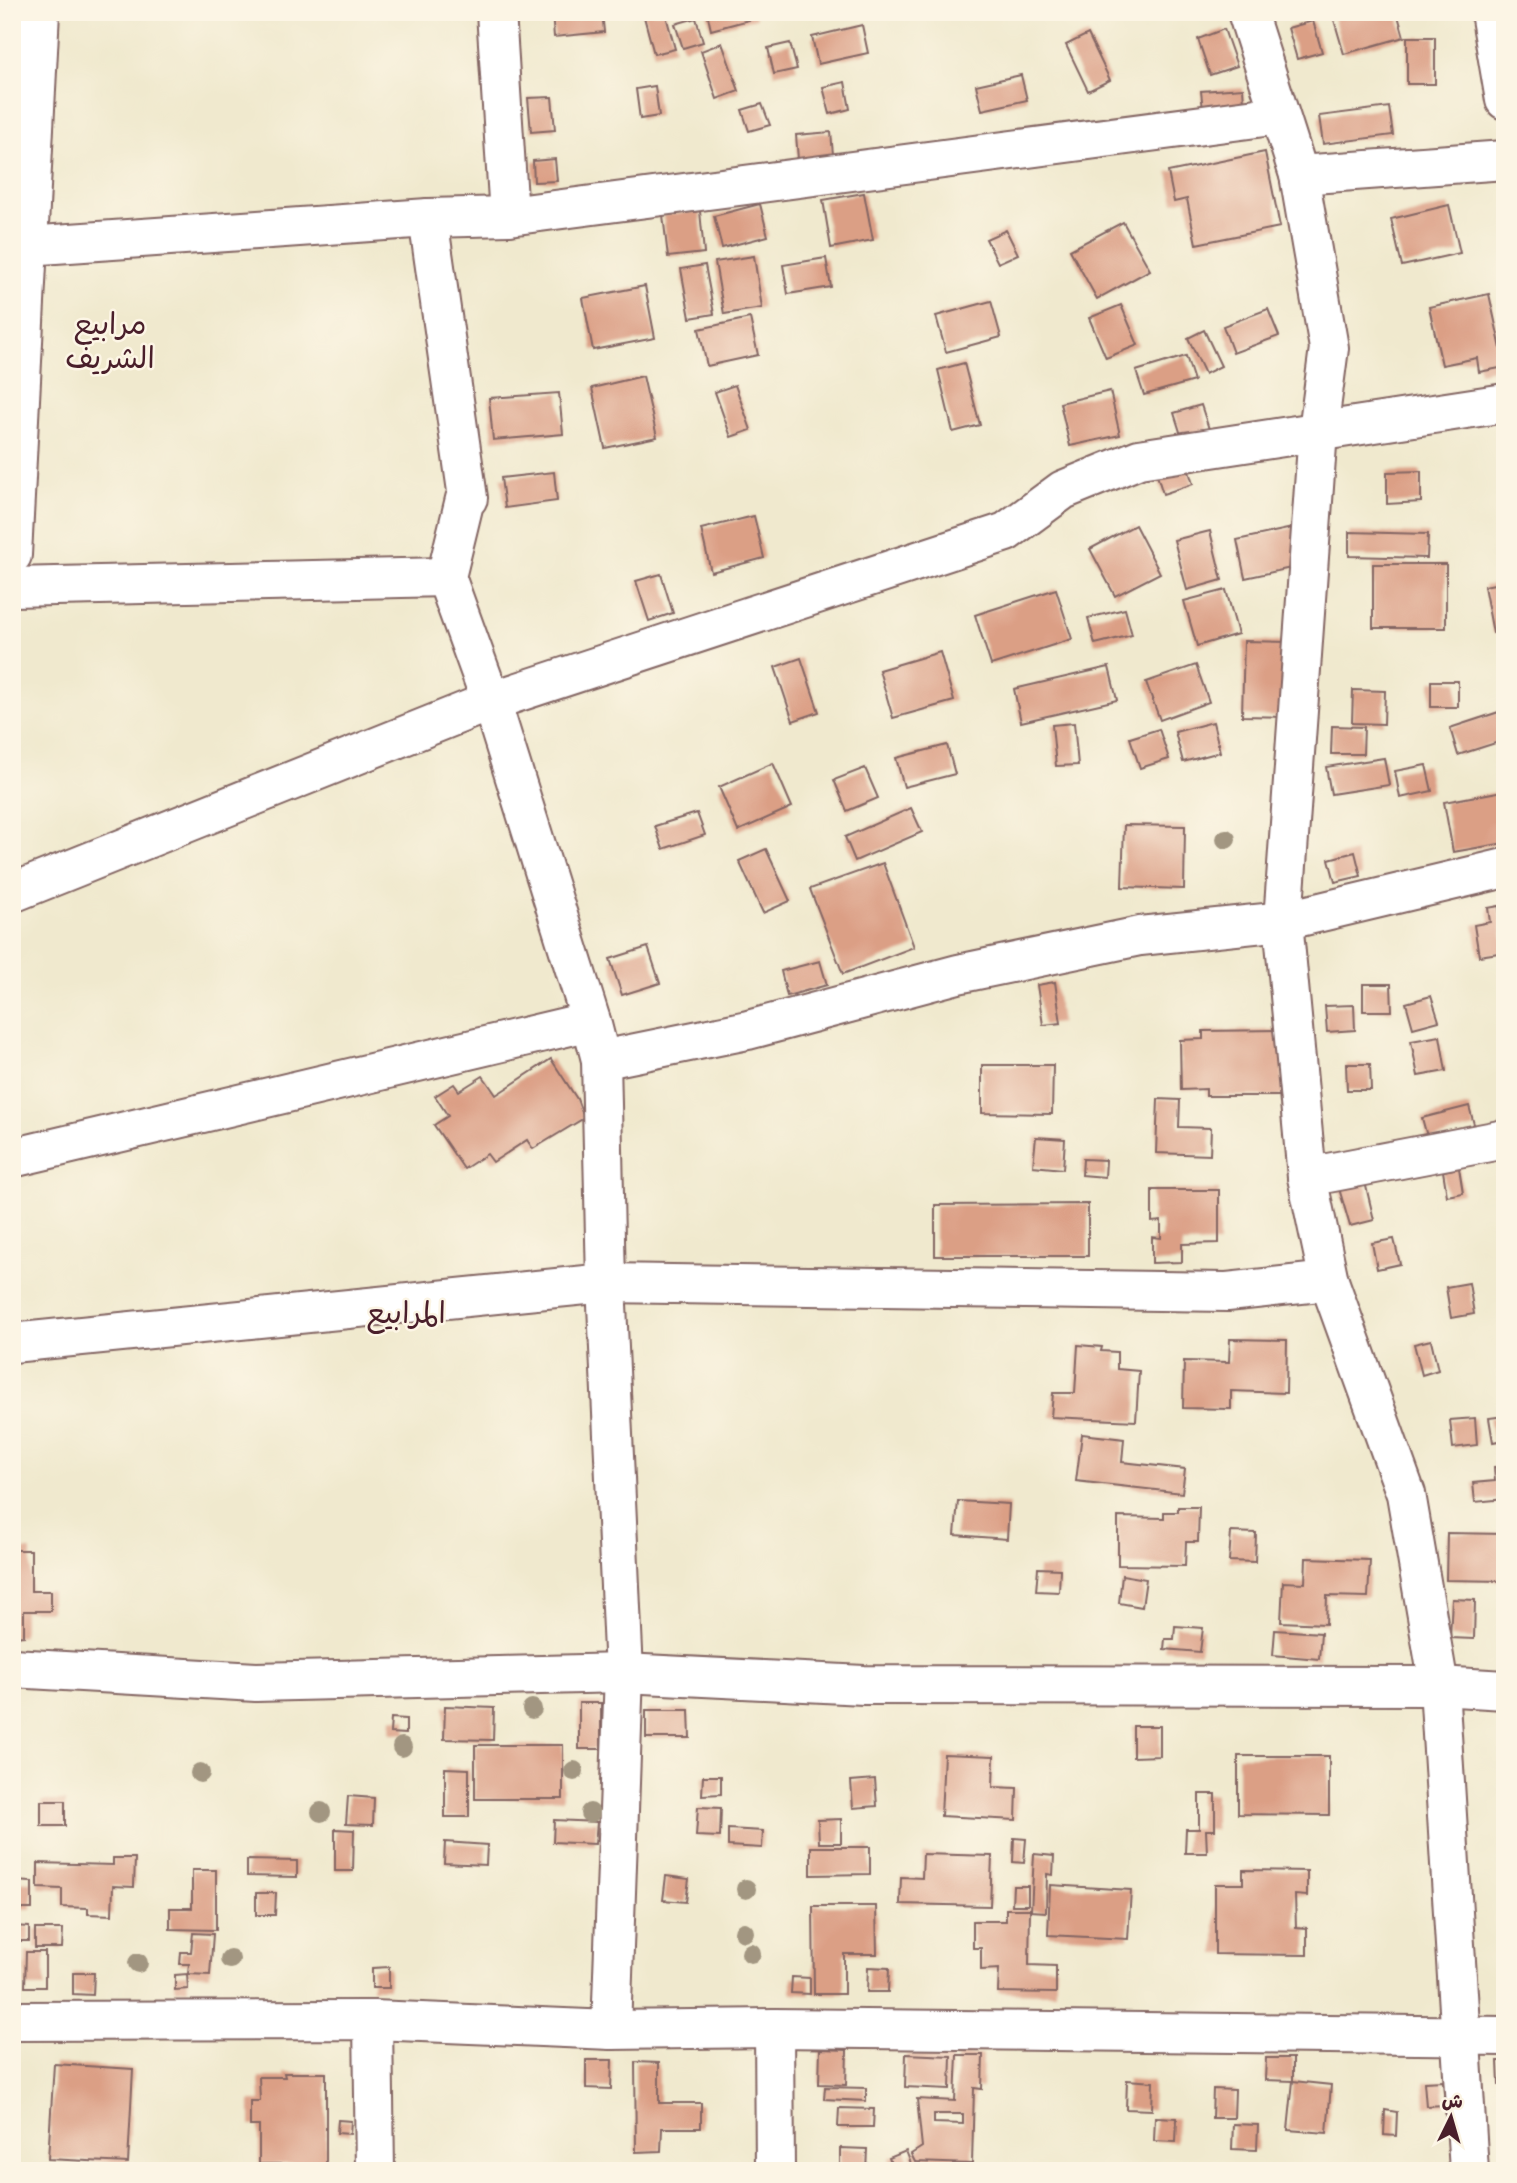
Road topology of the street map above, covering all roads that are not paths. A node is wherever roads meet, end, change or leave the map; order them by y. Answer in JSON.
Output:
{"nodes":[{"id":1,"x":40,"y":12,"type":"edge"},
{"id":2,"x":496,"y":12,"type":"edge"},
{"id":3,"x":1247,"y":12,"type":"edge"},
{"id":4,"x":1490,"y":12,"type":"edge"},
{"id":5,"x":1505,"y":100,"type":"edge"},
{"id":6,"x":1279,"y":115,"type":"junction"},
{"id":7,"x":1505,"y":160,"type":"edge"},
{"id":8,"x":1299,"y":175,"type":"junction"},
{"id":9,"x":509,"y":216,"type":"junction"},
{"id":10,"x":428,"y":218,"type":"junction"},
{"id":11,"x":20,"y":247,"type":"edge"},
{"id":12,"x":1505,"y":403,"type":"edge"},
{"id":13,"x":1318,"y":431,"type":"junction"},
{"id":14,"x":12,"y":555,"type":"edge"},
{"id":15,"x":446,"y":577,"type":"junction"},
{"id":16,"x":12,"y":587,"type":"edge"},
{"id":17,"x":491,"y":701,"type":"junction"},
{"id":18,"x":1505,"y":868,"type":"edge"},
{"id":19,"x":12,"y":893,"type":"edge"},
{"id":20,"x":1283,"y":921,"type":"junction"},
{"id":21,"x":591,"y":1021,"type":"junction"},
{"id":22,"x":601,"y":1060,"type":"junction"},
{"id":23,"x":1505,"y":1139,"type":"edge"},
{"id":24,"x":12,"y":1158,"type":"edge"},
{"id":25,"x":1307,"y":1177,"type":"junction"},
{"id":26,"x":1329,"y":1281,"type":"junction"},
{"id":27,"x":606,"y":1283,"type":"junction"},
{"id":28,"x":12,"y":1343,"type":"edge"},
{"id":29,"x":12,"y":1668,"type":"edge"},
{"id":30,"x":624,"y":1673,"type":"junction"},
{"id":31,"x":1439,"y":1686,"type":"junction"},
{"id":32,"x":1505,"y":1690,"type":"edge"},
{"id":33,"x":373,"y":2020,"type":"junction"},
{"id":34,"x":12,"y":2021,"type":"edge"},
{"id":35,"x":774,"y":2028,"type":"junction"},
{"id":36,"x":611,"y":2029,"type":"junction"},
{"id":37,"x":1459,"y":2035,"type":"junction"},
{"id":38,"x":1505,"y":2036,"type":"edge"},
{"id":39,"x":375,"y":2171,"type":"edge"},
{"id":40,"x":775,"y":2171,"type":"edge"},
{"id":41,"x":1469,"y":2171,"type":"edge"}],
"edges":[{"from":1,"to":11,"type":"street"},
{"from":2,"to":9,"type":"street"},
{"from":3,"to":6,"type":"street"},
{"from":4,"to":5,"type":"street"},
{"from":6,"to":8,"type":"street"},
{"from":6,"to":9,"type":"street"},
{"from":7,"to":8,"type":"street"},
{"from":8,"to":13,"type":"street"},
{"from":9,"to":10,"type":"street"},
{"from":10,"to":11,"type":"street"},
{"from":10,"to":15,"type":"street"},
{"from":11,"to":14,"type":"street"},
{"from":12,"to":13,"type":"street"},
{"from":13,"to":17,"type":"street"},
{"from":13,"to":20,"type":"street"},
{"from":15,"to":16,"type":"street"},
{"from":15,"to":17,"type":"street"},
{"from":17,"to":19,"type":"street"},
{"from":17,"to":21,"type":"street"},
{"from":18,"to":20,"type":"street"},
{"from":20,"to":22,"type":"street"},
{"from":20,"to":25,"type":"street"},
{"from":21,"to":22,"type":"street"},
{"from":21,"to":24,"type":"street"},
{"from":22,"to":27,"type":"street"},
{"from":23,"to":25,"type":"street"},
{"from":25,"to":26,"type":"street"},
{"from":26,"to":27,"type":"street"},
{"from":26,"to":31,"type":"street"},
{"from":27,"to":28,"type":"street"},
{"from":27,"to":30,"type":"street"},
{"from":29,"to":30,"type":"street"},
{"from":30,"to":31,"type":"street"},
{"from":30,"to":36,"type":"street"},
{"from":31,"to":32,"type":"street"},
{"from":31,"to":37,"type":"street"},
{"from":33,"to":34,"type":"street"},
{"from":33,"to":36,"type":"street"},
{"from":33,"to":39,"type":"street"},
{"from":35,"to":36,"type":"street"},
{"from":35,"to":37,"type":"street"},
{"from":35,"to":40,"type":"street"},
{"from":37,"to":38,"type":"street"},
{"from":37,"to":41,"type":"street"}]}
